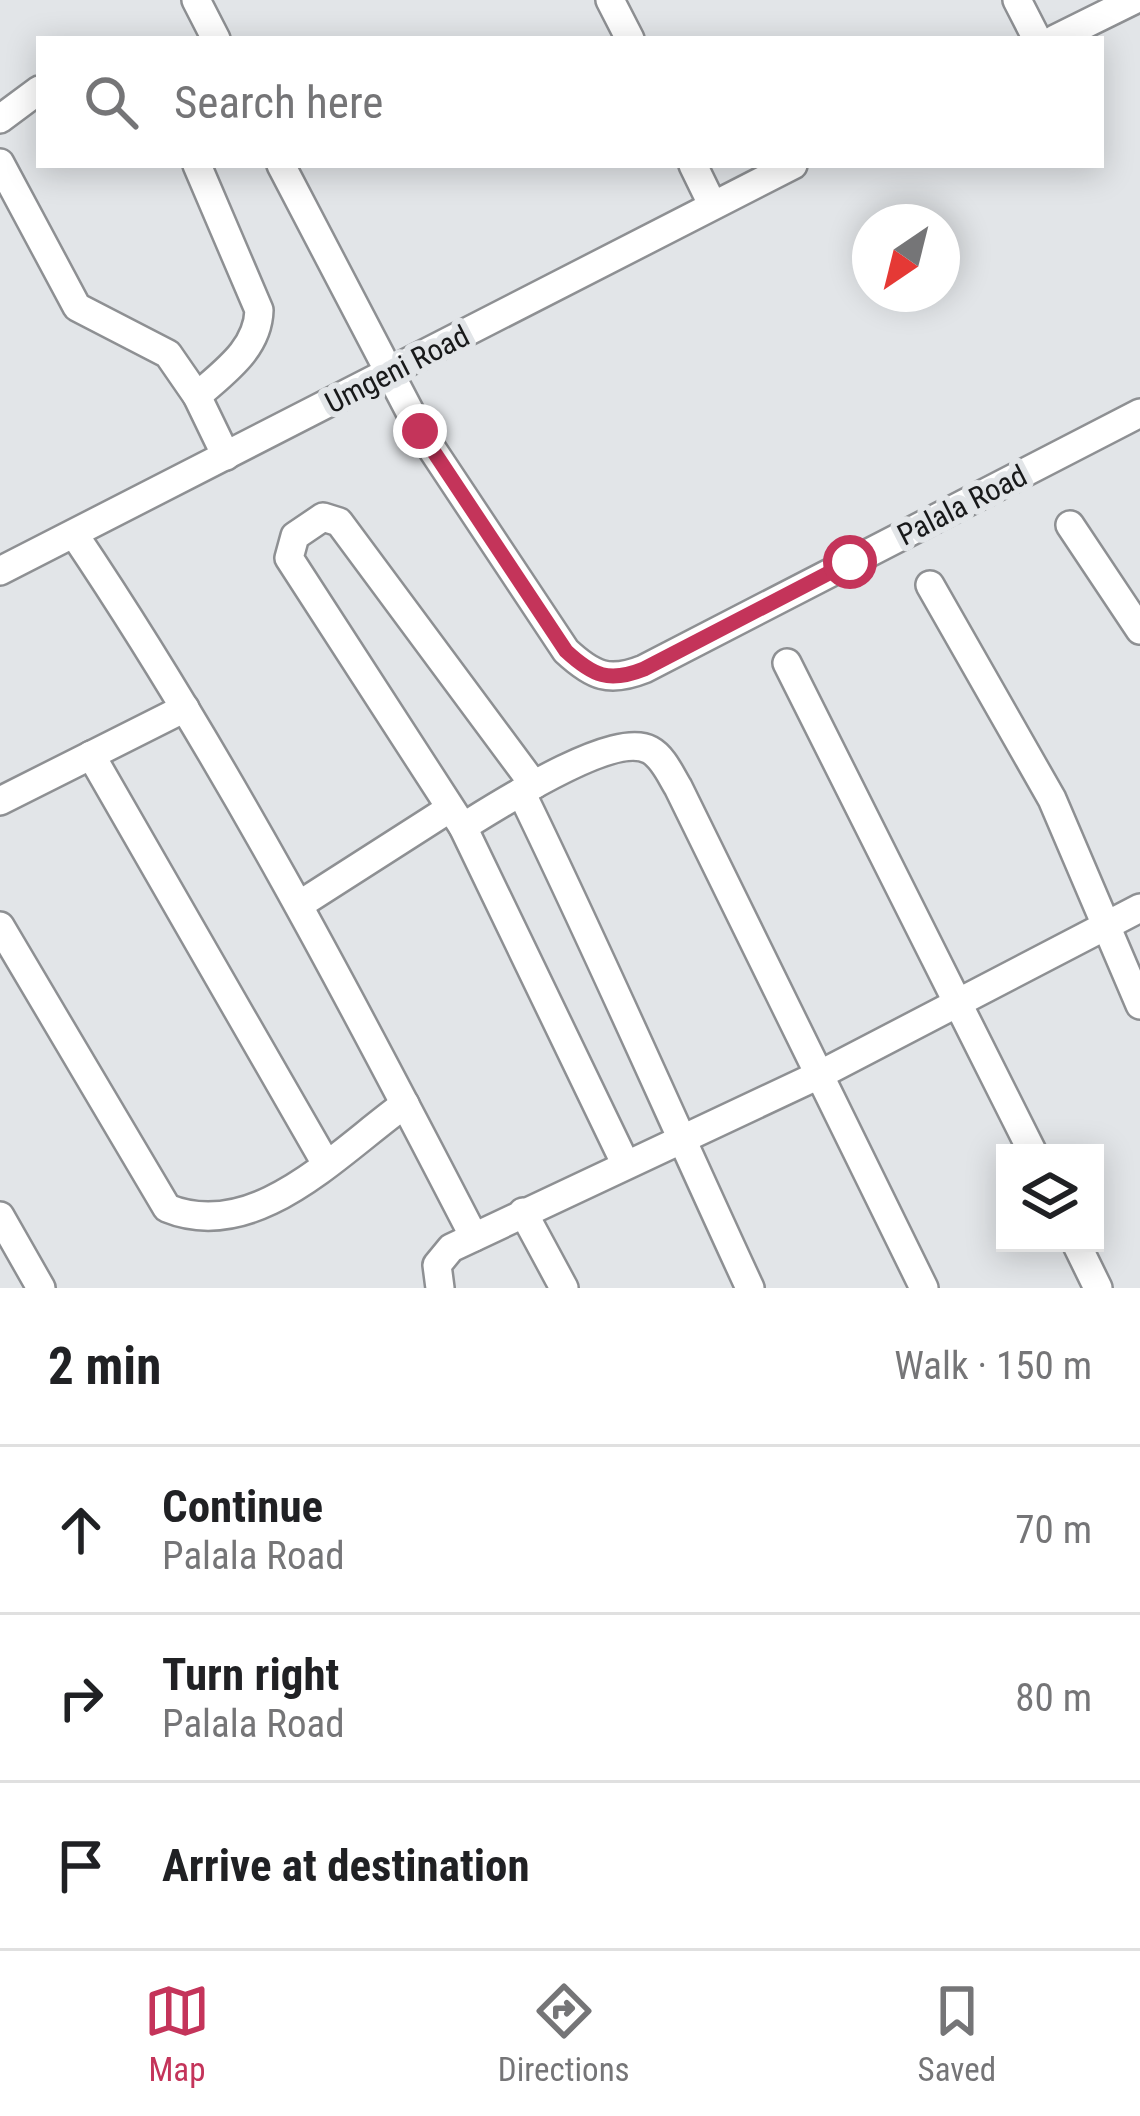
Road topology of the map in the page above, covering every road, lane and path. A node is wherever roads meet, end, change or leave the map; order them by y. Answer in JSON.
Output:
{"nodes":[{"id":1,"x":196,"y":0,"type":"edge"},
{"id":2,"x":610,"y":0,"type":"edge"},
{"id":3,"x":1017,"y":0,"type":"edge"},
{"id":4,"x":1134,"y":0,"type":"edge"},
{"id":5,"x":214,"y":36,"type":"edge"},
{"id":6,"x":628,"y":36,"type":"edge"},
{"id":7,"x":1035,"y":36,"type":"edge"},
{"id":8,"x":1061,"y":36,"type":"edge"},
{"id":9,"x":36,"y":93,"type":"edge"},
{"id":10,"x":0,"y":118,"type":"edge"},
{"id":11,"x":0,"y":163,"type":"edge"},
{"id":12,"x":198,"y":168,"type":"edge"},
{"id":13,"x":282,"y":168,"type":"edge"},
{"id":14,"x":694,"y":168,"type":"edge"},
{"id":15,"x":787,"y":168,"type":"edge"},
{"id":16,"x":712,"y":204,"type":"junction"},
{"id":17,"x":388,"y":374,"type":"junction"},
{"id":18,"x":197,"y":396,"type":"junction"},
{"id":19,"x":1140,"y":413,"type":"edge"},
{"id":20,"x":226,"y":456,"type":"junction"},
{"id":21,"x":1070,"y":525,"type":"dead end"},
{"id":22,"x":74,"y":534,"type":"junction"},
{"id":23,"x":0,"y":571,"type":"edge"},
{"id":24,"x":930,"y":585,"type":"dead end"},
{"id":25,"x":1140,"y":630,"type":"edge"},
{"id":26,"x":787,"y":663,"type":"dead end"},
{"id":27,"x":185,"y":708,"type":"junction"},
{"id":28,"x":91,"y":755,"type":"junction"},
{"id":29,"x":528,"y":788,"type":"junction"},
{"id":30,"x":0,"y":801,"type":"edge"},
{"id":31,"x":456,"y":818,"type":"junction"},
{"id":32,"x":298,"y":905,"type":"junction"},
{"id":33,"x":1140,"y":908,"type":"edge"},
{"id":34,"x":0,"y":926,"type":"edge"},
{"id":35,"x":1104,"y":926,"type":"junction"},
{"id":36,"x":959,"y":998,"type":"junction"},
{"id":37,"x":1140,"y":1005,"type":"edge"},
{"id":38,"x":823,"y":1073,"type":"junction"},
{"id":39,"x":405,"y":1104,"type":"junction"},
{"id":40,"x":680,"y":1138,"type":"junction"},
{"id":41,"x":1030,"y":1144,"type":"edge"},
{"id":42,"x":325,"y":1162,"type":"junction"},
{"id":43,"x":625,"y":1163,"type":"junction"},
{"id":44,"x":524,"y":1212,"type":"junction"},
{"id":45,"x":0,"y":1216,"type":"edge"},
{"id":46,"x":474,"y":1237,"type":"junction"},
{"id":47,"x":1080,"y":1252,"type":"edge"},
{"id":48,"x":40,"y":1288,"type":"edge"},
{"id":49,"x":440,"y":1288,"type":"edge"},
{"id":50,"x":564,"y":1288,"type":"edge"},
{"id":51,"x":750,"y":1288,"type":"edge"},
{"id":52,"x":924,"y":1288,"type":"edge"},
{"id":53,"x":1098,"y":1288,"type":"edge"}],
"edges":[{"from":1,"to":5,"type":"street"},
{"from":2,"to":6,"type":"street"},
{"from":3,"to":7,"type":"street"},
{"from":4,"to":8,"type":"street"},
{"from":9,"to":10,"type":"street"},
{"from":11,"to":18,"type":"street"},
{"from":12,"to":18,"type":"street"},
{"from":13,"to":17,"type":"street"},
{"from":14,"to":16,"type":"street"},
{"from":15,"to":16,"type":"street","name":"Umgeni Road"},
{"from":16,"to":17,"type":"street","name":"Umgeni Road"},
{"from":17,"to":19,"type":"street","name":"Palala Road"},
{"from":17,"to":20,"type":"street","name":"Umgeni Road"},
{"from":18,"to":20,"type":"street"},
{"from":20,"to":22,"type":"street","name":"Umgeni Road"},
{"from":21,"to":25,"type":"street"},
{"from":22,"to":23,"type":"street","name":"Umgeni Road"},
{"from":22,"to":27,"type":"street"},
{"from":24,"to":35,"type":"street"},
{"from":26,"to":36,"type":"street"},
{"from":27,"to":28,"type":"street"},
{"from":27,"to":32,"type":"street"},
{"from":28,"to":30,"type":"street"},
{"from":28,"to":42,"type":"street"},
{"from":29,"to":31,"type":"street"},
{"from":29,"to":31,"type":"street"},
{"from":29,"to":38,"type":"street"},
{"from":29,"to":40,"type":"street"},
{"from":31,"to":32,"type":"street"},
{"from":31,"to":43,"type":"street"},
{"from":32,"to":39,"type":"street"},
{"from":33,"to":35,"type":"street"},
{"from":34,"to":42,"type":"street"},
{"from":35,"to":36,"type":"street"},
{"from":35,"to":37,"type":"street"},
{"from":36,"to":38,"type":"street"},
{"from":36,"to":41,"type":"street"},
{"from":38,"to":40,"type":"street"},
{"from":38,"to":52,"type":"street"},
{"from":39,"to":42,"type":"street"},
{"from":39,"to":46,"type":"street"},
{"from":40,"to":43,"type":"street"},
{"from":40,"to":51,"type":"street"},
{"from":43,"to":44,"type":"street"},
{"from":44,"to":46,"type":"street"},
{"from":44,"to":50,"type":"street"},
{"from":45,"to":48,"type":"street"},
{"from":46,"to":49,"type":"street"},
{"from":47,"to":53,"type":"street"}]}
